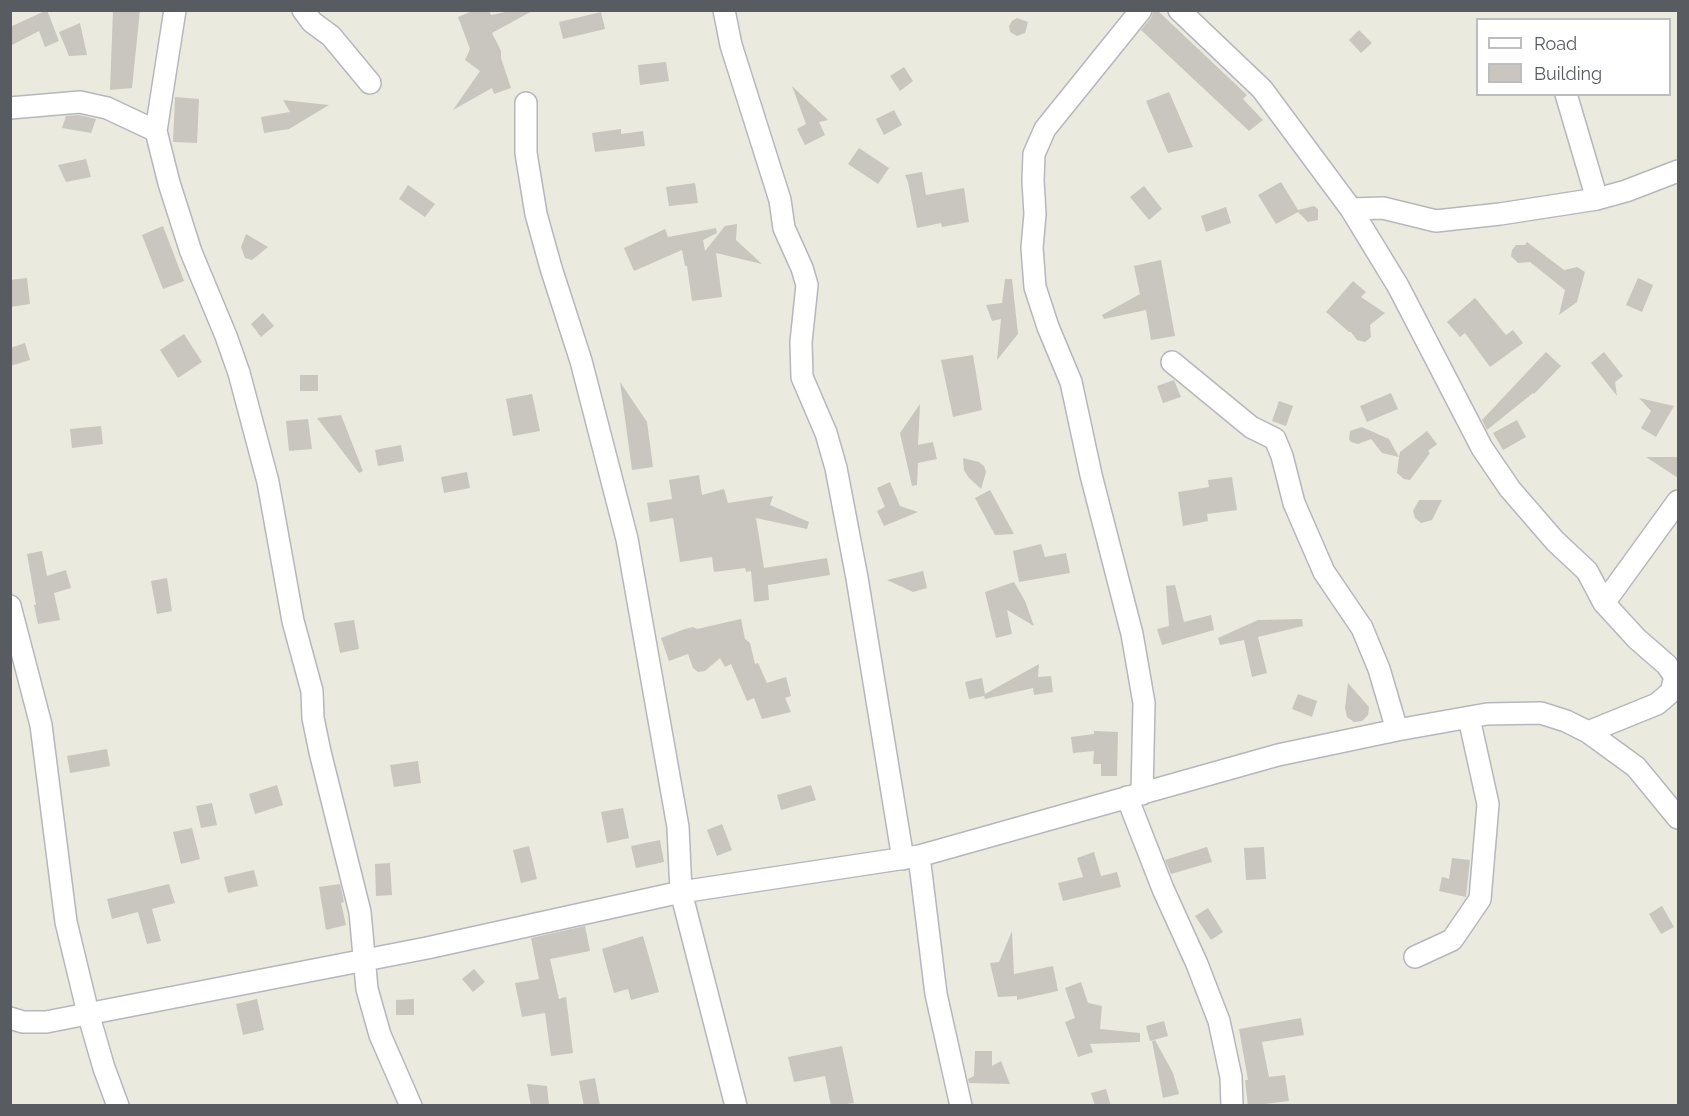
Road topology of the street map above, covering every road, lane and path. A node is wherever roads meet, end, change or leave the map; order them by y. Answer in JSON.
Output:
{"nodes":[{"id":1,"x":175,"y":10,"type":"edge"},
{"id":2,"x":303,"y":10,"type":"edge"},
{"id":3,"x":724,"y":10,"type":"edge"},
{"id":4,"x":1141,"y":10,"type":"edge"},
{"id":5,"x":1179,"y":10,"type":"edge"},
{"id":6,"x":370,"y":83,"type":"dead end"},
{"id":7,"x":1567,"y":96,"type":"edge"},
{"id":8,"x":526,"y":103,"type":"dead end"},
{"id":9,"x":10,"y":108,"type":"edge"},
{"id":10,"x":156,"y":131,"type":"junction"},
{"id":11,"x":1678,"y":171,"type":"edge"},
{"id":12,"x":1596,"y":199,"type":"junction"},
{"id":13,"x":1351,"y":209,"type":"junction"},
{"id":14,"x":1172,"y":362,"type":"dead end"},
{"id":15,"x":1678,"y":501,"type":"edge"},
{"id":16,"x":1604,"y":603,"type":"junction"},
{"id":17,"x":10,"y":606,"type":"edge"},
{"id":18,"x":1677,"y":676,"type":"edge"},
{"id":19,"x":1469,"y":718,"type":"junction"},
{"id":20,"x":1397,"y":730,"type":"junction"},
{"id":21,"x":1588,"y":732,"type":"junction"},
{"id":22,"x":1134,"y":795,"type":"junction"},
{"id":23,"x":1678,"y":818,"type":"edge"},
{"id":24,"x":911,"y":858,"type":"junction"},
{"id":25,"x":681,"y":892,"type":"junction"},
{"id":26,"x":1415,"y":957,"type":"dead end"},
{"id":27,"x":364,"y":959,"type":"junction"},
{"id":28,"x":88,"y":1013,"type":"junction"},
{"id":29,"x":10,"y":1018,"type":"edge"},
{"id":30,"x":118,"y":1106,"type":"edge"},
{"id":31,"x":411,"y":1106,"type":"edge"},
{"id":32,"x":736,"y":1106,"type":"edge"},
{"id":33,"x":961,"y":1106,"type":"edge"},
{"id":34,"x":1232,"y":1106,"type":"edge"}],
"edges":[{"from":1,"to":10,"type":"street"},
{"from":2,"to":6,"type":"street"},
{"from":3,"to":24,"type":"street"},
{"from":4,"to":22,"type":"street"},
{"from":5,"to":13,"type":"street"},
{"from":7,"to":12,"type":"street"},
{"from":8,"to":25,"type":"street"},
{"from":9,"to":10,"type":"street"},
{"from":10,"to":27,"type":"street"},
{"from":11,"to":12,"type":"street"},
{"from":12,"to":13,"type":"street"},
{"from":13,"to":16,"type":"street"},
{"from":14,"to":20,"type":"street"},
{"from":15,"to":16,"type":"street"},
{"from":16,"to":18,"type":"street"},
{"from":17,"to":28,"type":"street"},
{"from":18,"to":21,"type":"street"},
{"from":19,"to":20,"type":"street"},
{"from":19,"to":21,"type":"street"},
{"from":19,"to":26,"type":"street"},
{"from":20,"to":22,"type":"street"},
{"from":21,"to":23,"type":"street"},
{"from":22,"to":24,"type":"street"},
{"from":22,"to":34,"type":"street"},
{"from":24,"to":25,"type":"street"},
{"from":24,"to":33,"type":"street"},
{"from":25,"to":27,"type":"street"},
{"from":25,"to":32,"type":"street"},
{"from":27,"to":28,"type":"street"},
{"from":27,"to":31,"type":"street"},
{"from":28,"to":29,"type":"street"},
{"from":28,"to":30,"type":"street"}]}
